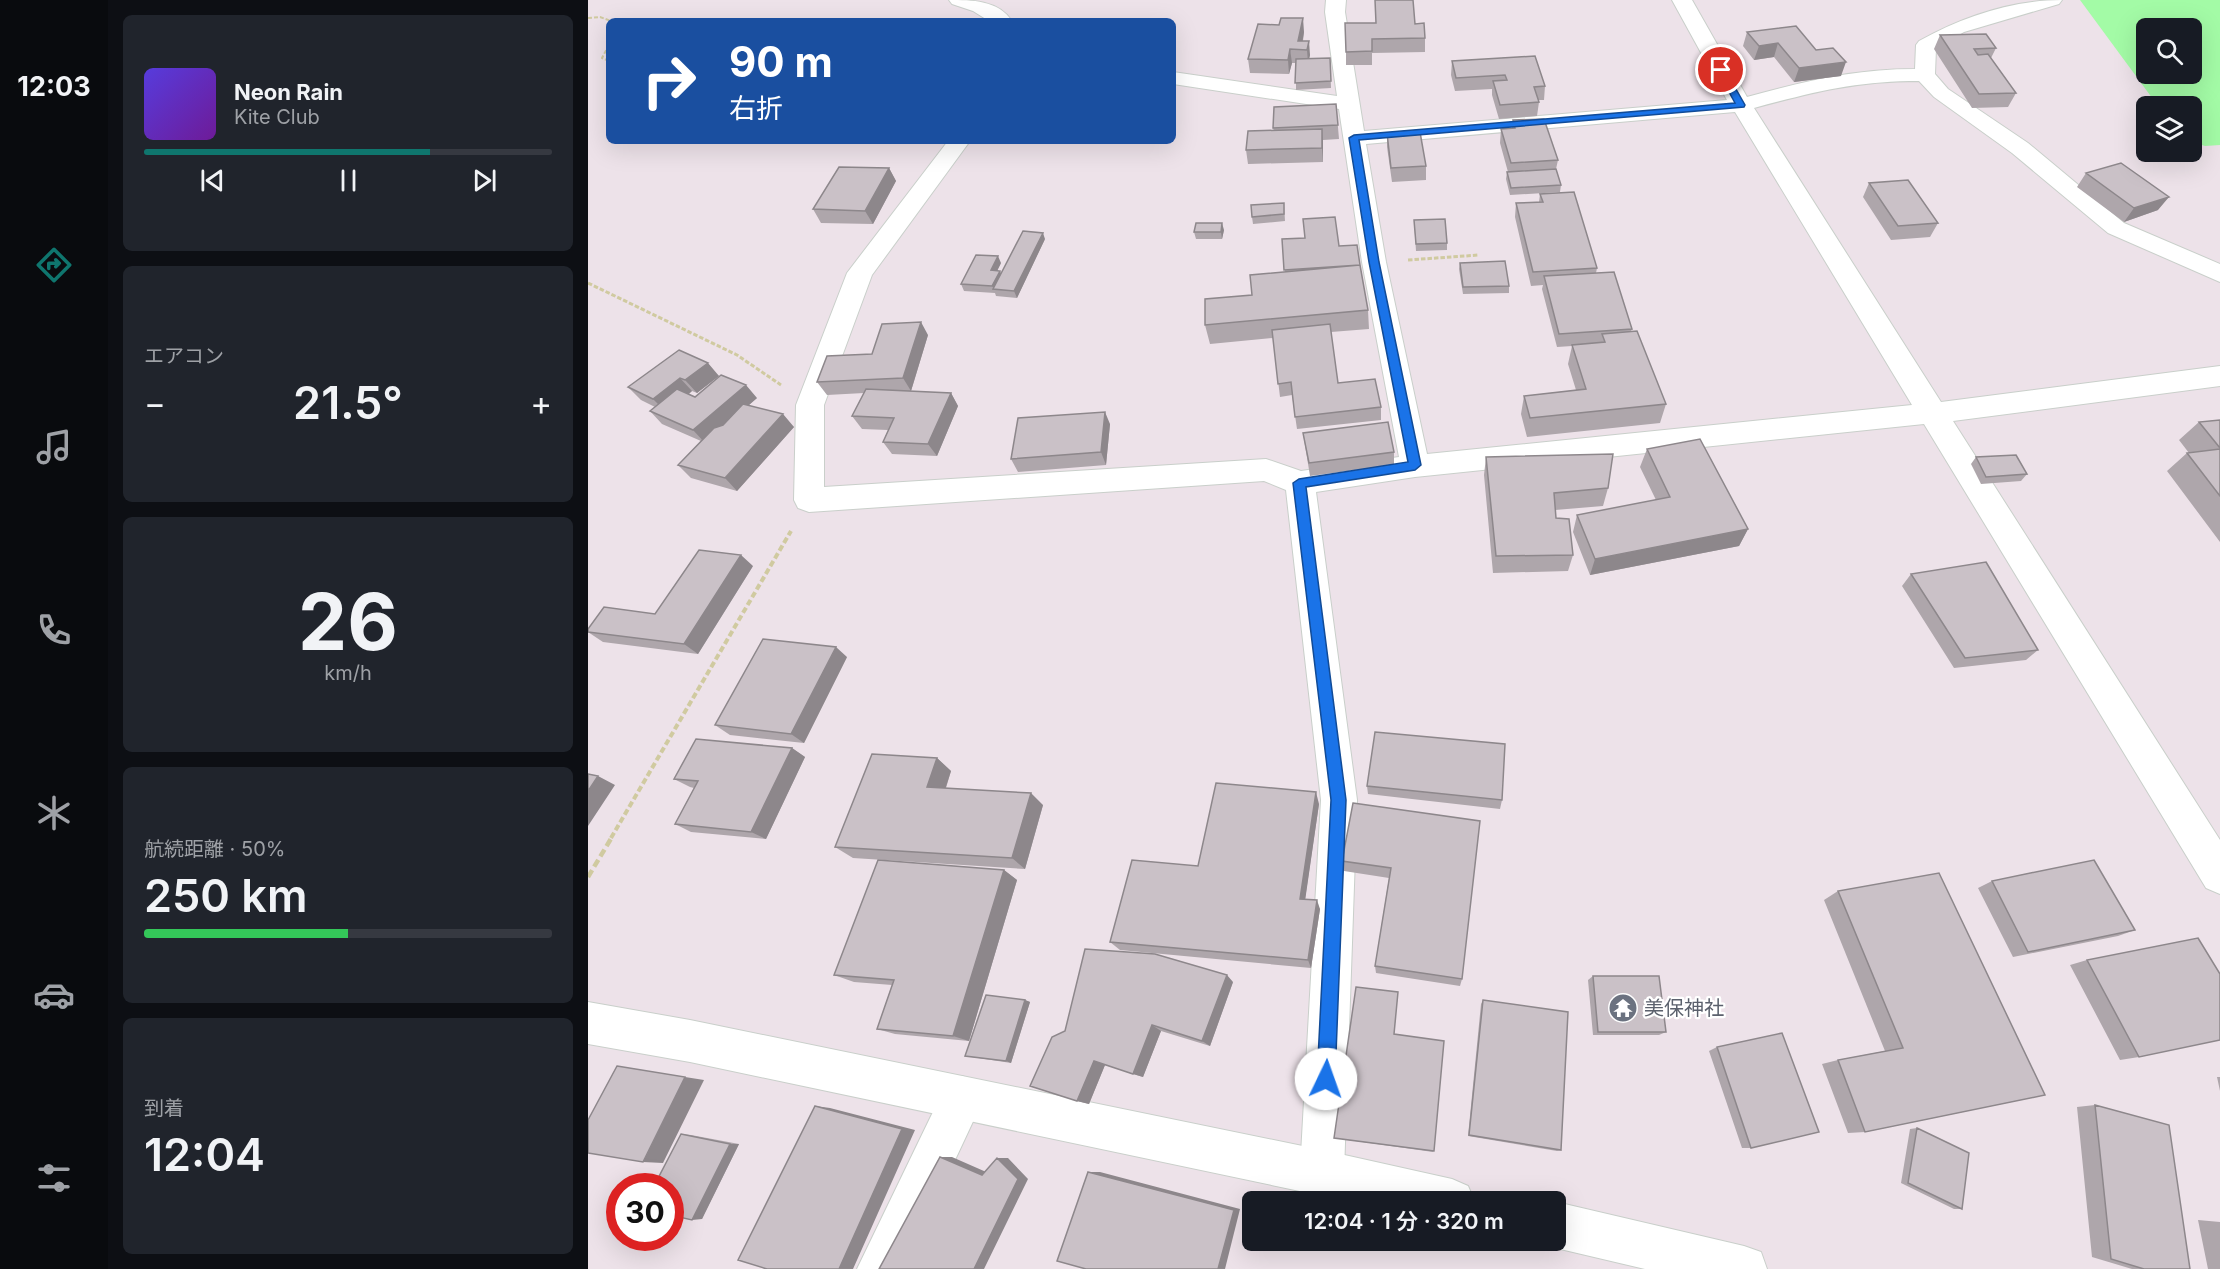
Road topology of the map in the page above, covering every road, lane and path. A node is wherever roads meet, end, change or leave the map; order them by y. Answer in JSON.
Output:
{"nodes":[{"id":1,"x":959,"y":0,"type":"edge"},
{"id":2,"x":1336,"y":0,"type":"edge"},
{"id":3,"x":1682,"y":0,"type":"edge"},
{"id":4,"x":2052,"y":0,"type":"edge"},
{"id":5,"x":588,"y":18,"type":"edge"},
{"id":6,"x":997,"y":18,"type":"edge"},
{"id":7,"x":606,"y":19,"type":"edge"},
{"id":8,"x":1925,"y":75,"type":"junction"},
{"id":9,"x":1176,"y":78,"type":"edge"},
{"id":10,"x":1349,"y":104,"type":"junction"},
{"id":11,"x":1741,"y":105,"type":"junction"},
{"id":12,"x":1354,"y":138,"type":"junction"},
{"id":13,"x":957,"y":144,"type":"edge"},
{"id":14,"x":1479,"y":255,"type":"dead end"},
{"id":15,"x":1374,"y":262,"type":"junction"},
{"id":16,"x":2220,"y":274,"type":"edge"},
{"id":17,"x":588,"y":284,"type":"edge"},
{"id":18,"x":2220,"y":376,"type":"edge"},
{"id":19,"x":810,"y":405,"type":"junction"},
{"id":20,"x":1932,"y":413,"type":"junction"},
{"id":21,"x":1415,"y":465,"type":"junction"},
{"id":22,"x":1299,"y":483,"type":"junction"},
{"id":23,"x":809,"y":500,"type":"junction"},
{"id":24,"x":2220,"y":875,"type":"edge"},
{"id":25,"x":588,"y":877,"type":"edge"},
{"id":26,"x":588,"y":1023,"type":"edge"},
{"id":27,"x":962,"y":1098,"type":"junction"},
{"id":28,"x":1322,"y":1172,"type":"junction"},
{"id":29,"x":1404,"y":1191,"type":"edge"},
{"id":30,"x":1566,"y":1227,"type":"edge"},
{"id":31,"x":880,"y":1269,"type":"edge"},
{"id":32,"x":1744,"y":1269,"type":"edge"}],
"edges":[{"from":1,"to":6,"type":"street"},
{"from":2,"to":10,"type":"street"},
{"from":3,"to":11,"type":"street"},
{"from":4,"to":8,"type":"street"},
{"from":5,"to":7,"type":"path"},
{"from":8,"to":11,"type":"street"},
{"from":8,"to":16,"type":"street"},
{"from":9,"to":10,"type":"street"},
{"from":10,"to":12,"type":"street"},
{"from":11,"to":12,"type":"street"},
{"from":11,"to":20,"type":"street"},
{"from":12,"to":15,"type":"street"},
{"from":13,"to":19,"type":"street"},
{"from":14,"to":15,"type":"path"},
{"from":15,"to":21,"type":"street"},
{"from":17,"to":19,"type":"path"},
{"from":18,"to":20,"type":"street"},
{"from":19,"to":23,"type":"street"},
{"from":20,"to":21,"type":"street"},
{"from":20,"to":24,"type":"street"},
{"from":21,"to":22,"type":"street"},
{"from":22,"to":23,"type":"street"},
{"from":22,"to":28,"type":"street"},
{"from":23,"to":25,"type":"path"},
{"from":26,"to":27,"type":"street"},
{"from":27,"to":28,"type":"street"},
{"from":27,"to":31,"type":"street"},
{"from":28,"to":29,"type":"street"},
{"from":30,"to":32,"type":"street"}]}
